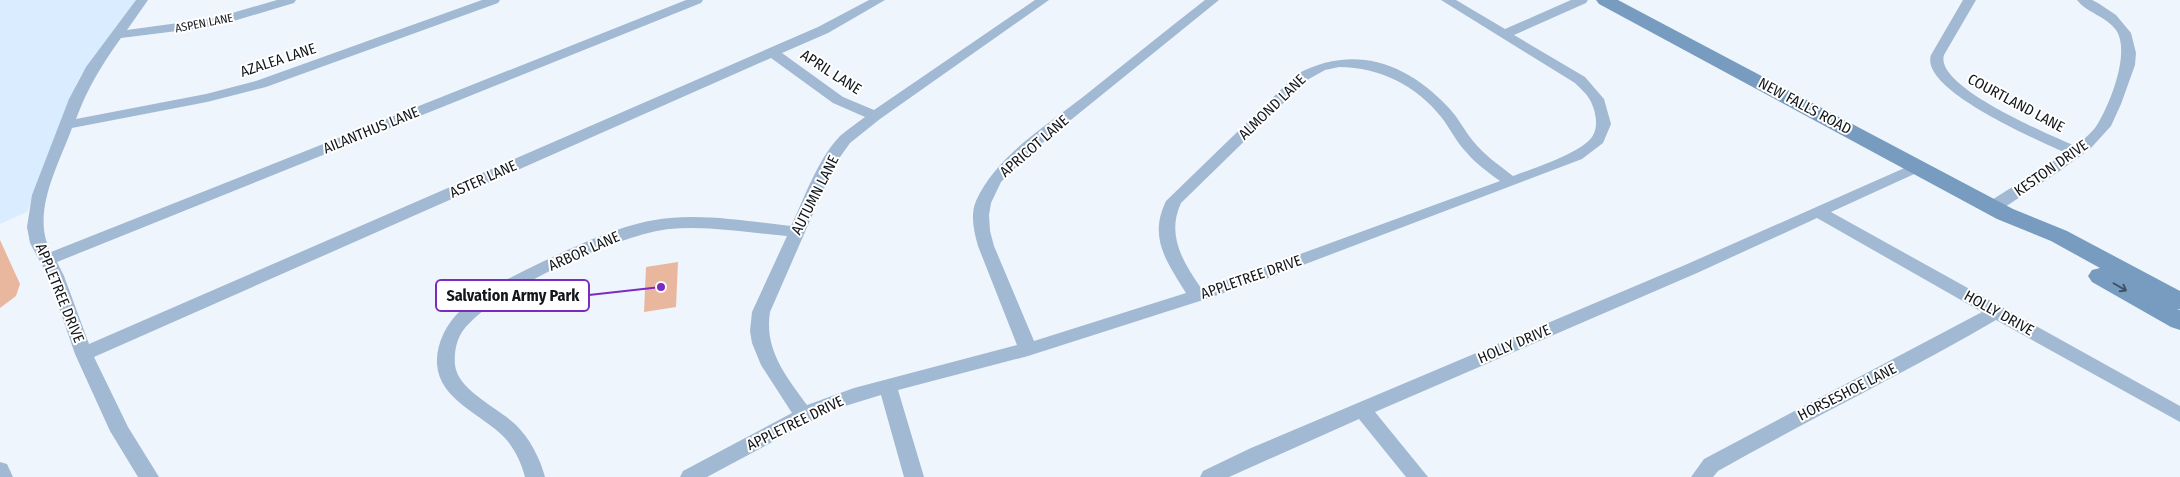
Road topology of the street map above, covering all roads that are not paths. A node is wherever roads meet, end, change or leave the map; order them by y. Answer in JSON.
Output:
{"nodes":[{"id":1,"x":142,"y":0,"type":"edge"},
{"id":2,"x":290,"y":0,"type":"edge"},
{"id":3,"x":494,"y":0,"type":"edge"},
{"id":4,"x":697,"y":0,"type":"edge"},
{"id":5,"x":879,"y":0,"type":"edge"},
{"id":6,"x":1042,"y":0,"type":"edge"},
{"id":7,"x":1213,"y":0,"type":"edge"},
{"id":8,"x":1447,"y":0,"type":"edge"},
{"id":9,"x":1582,"y":0,"type":"edge"},
{"id":10,"x":1605,"y":0,"type":"edge"},
{"id":11,"x":1970,"y":0,"type":"edge"},
{"id":12,"x":2083,"y":0,"type":"edge"},
{"id":13,"x":1505,"y":34,"type":"junction"},
{"id":14,"x":116,"y":35,"type":"junction"},
{"id":15,"x":772,"y":52,"type":"junction"},
{"id":16,"x":875,"y":116,"type":"junction"},
{"id":17,"x":66,"y":125,"type":"junction"},
{"id":18,"x":2076,"y":152,"type":"junction"},
{"id":19,"x":1918,"y":167,"type":"junction"},
{"id":20,"x":1511,"y":182,"type":"junction"},
{"id":21,"x":1999,"y":210,"type":"junction"},
{"id":22,"x":1818,"y":212,"type":"junction"},
{"id":23,"x":797,"y":232,"type":"junction"},
{"id":24,"x":46,"y":260,"type":"junction"},
{"id":25,"x":1197,"y":296,"type":"junction"},
{"id":26,"x":2180,"y":301,"type":"edge"},
{"id":27,"x":1996,"y":312,"type":"junction"},
{"id":28,"x":2180,"y":321,"type":"edge"},
{"id":29,"x":1028,"y":348,"type":"junction"},
{"id":30,"x":84,"y":354,"type":"junction"},
{"id":31,"x":888,"y":386,"type":"junction"},
{"id":32,"x":1362,"y":410,"type":"junction"},
{"id":33,"x":804,"y":415,"type":"junction"},
{"id":34,"x":2180,"y":415,"type":"edge"},
{"id":35,"x":0,"y":470,"type":"edge"},
{"id":36,"x":4,"y":477,"type":"edge"},
{"id":37,"x":149,"y":477,"type":"edge"},
{"id":38,"x":535,"y":477,"type":"edge"},
{"id":39,"x":690,"y":477,"type":"edge"},
{"id":40,"x":914,"y":477,"type":"edge"},
{"id":41,"x":1210,"y":477,"type":"edge"},
{"id":42,"x":1418,"y":477,"type":"edge"},
{"id":43,"x":1701,"y":477,"type":"edge"}],
"edges":[{"from":1,"to":14,"type":"street","name":"APPLETREE DRIVE"},
{"from":2,"to":14,"type":"street","name":"ASPEN LANE"},
{"from":3,"to":17,"type":"street","name":"AZALEA LANE"},
{"from":4,"to":24,"type":"street","name":"AILANTHUS LANE"},
{"from":5,"to":15,"type":"street","name":"ASTER LANE"},
{"from":6,"to":16,"type":"street","name":"AUTUMN LANE"},
{"from":7,"to":29,"type":"street","name":"APRICOT LANE"},
{"from":8,"to":13,"type":"street","name":"APPLETREE DRIVE"},
{"from":9,"to":13,"type":"street"},
{"from":10,"to":19,"type":"main road","name":"NEW FALLS ROAD"},
{"from":11,"to":18,"type":"street","name":"COURTLAND LANE"},
{"from":12,"to":18,"type":"street","name":"KESTON DRIVE"},
{"from":13,"to":20,"type":"street","name":"APPLETREE DRIVE"},
{"from":14,"to":17,"type":"street","name":"APPLETREE DRIVE"},
{"from":15,"to":16,"type":"street","name":"APRIL LANE"},
{"from":15,"to":30,"type":"street","name":"ASTER LANE"},
{"from":16,"to":23,"type":"street","name":"AUTUMN LANE"},
{"from":17,"to":24,"type":"street","name":"APPLETREE DRIVE"},
{"from":18,"to":21,"type":"street","name":"KESTON DRIVE"},
{"from":19,"to":21,"type":"main road","name":"NEW FALLS ROAD"},
{"from":19,"to":22,"type":"street","name":"HOLLY DRIVE"},
{"from":20,"to":25,"type":"street","name":"APPLETREE DRIVE"},
{"from":20,"to":25,"type":"street","name":"ALMOND LANE"},
{"from":21,"to":26,"type":"main road","name":"NEW FALLS ROAD"},
{"from":21,"to":28,"type":"main road","name":"NEW FALLS ROAD","one_way":true},
{"from":22,"to":27,"type":"street","name":"HOLLY DRIVE"},
{"from":22,"to":32,"type":"street","name":"HOLLY DRIVE"},
{"from":23,"to":33,"type":"street","name":"AUTUMN LANE"},
{"from":23,"to":38,"type":"street","name":"ARBOR LANE"},
{"from":24,"to":30,"type":"street","name":"APPLETREE DRIVE"},
{"from":25,"to":29,"type":"street","name":"APPLETREE DRIVE"},
{"from":27,"to":34,"type":"street","name":"HOLLY DRIVE"},
{"from":27,"to":43,"type":"street","name":"HORSESHOE LANE"},
{"from":29,"to":31,"type":"street","name":"APPLETREE DRIVE"},
{"from":30,"to":37,"type":"street","name":"APPLETREE DRIVE"},
{"from":31,"to":33,"type":"street","name":"APPLETREE DRIVE"},
{"from":31,"to":40,"type":"street"},
{"from":32,"to":41,"type":"street","name":"HOLLY DRIVE"},
{"from":32,"to":42,"type":"street"},
{"from":33,"to":39,"type":"street","name":"APPLETREE DRIVE"},
{"from":35,"to":36,"type":"street"}]}
